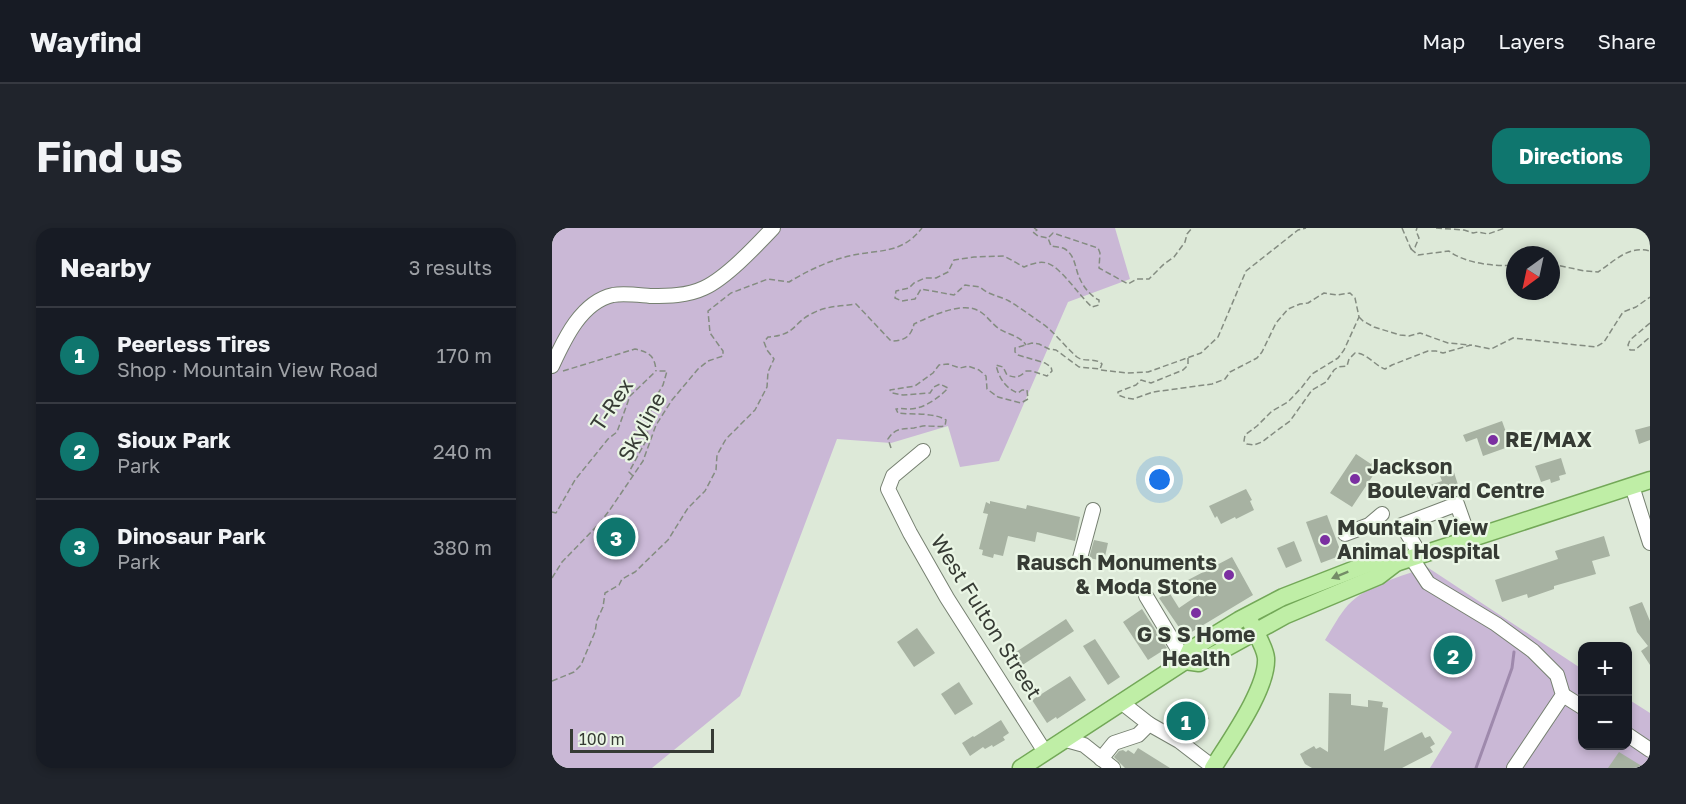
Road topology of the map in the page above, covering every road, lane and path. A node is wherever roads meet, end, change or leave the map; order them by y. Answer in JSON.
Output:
{"nodes":[{"id":1,"x":773,"y":228,"type":"edge"},
{"id":2,"x":922,"y":228,"type":"edge"},
{"id":3,"x":1034,"y":228,"type":"edge"},
{"id":4,"x":1192,"y":228,"type":"edge"},
{"id":5,"x":1306,"y":228,"type":"edge"},
{"id":6,"x":1402,"y":228,"type":"edge"},
{"id":7,"x":1417,"y":228,"type":"edge"},
{"id":8,"x":1436,"y":228,"type":"edge"},
{"id":9,"x":1505,"y":228,"type":"edge"},
{"id":10,"x":1048,"y":238,"type":"junction"},
{"id":11,"x":1411,"y":249,"type":"junction"},
{"id":12,"x":1650,"y":251,"type":"edge"},
{"id":13,"x":1506,"y":264,"type":"edge"},
{"id":14,"x":1560,"y":266,"type":"edge"},
{"id":15,"x":1650,"y":297,"type":"edge"},
{"id":16,"x":1359,"y":317,"type":"junction"},
{"id":17,"x":1650,"y":323,"type":"edge"},
{"id":18,"x":1650,"y":337,"type":"edge"},
{"id":19,"x":1471,"y":345,"type":"junction"},
{"id":20,"x":1026,"y":346,"type":"junction"},
{"id":21,"x":1188,"y":358,"type":"junction"},
{"id":22,"x":556,"y":369,"type":"edge"},
{"id":23,"x":1100,"y":369,"type":"junction"},
{"id":24,"x":656,"y":371,"type":"junction"},
{"id":25,"x":891,"y":448,"type":"dead end"},
{"id":26,"x":923,"y":452,"type":"dead end"},
{"id":27,"x":633,"y":476,"type":"junction"},
{"id":28,"x":1650,"y":480,"type":"edge"},
{"id":29,"x":1632,"y":486,"type":"junction"},
{"id":30,"x":1093,"y":510,"type":"dead end"},
{"id":31,"x":552,"y":512,"type":"edge"},
{"id":32,"x":1382,"y":514,"type":"dead end"},
{"id":33,"x":1646,"y":516,"type":"edge"},
{"id":34,"x":1345,"y":534,"type":"dead end"},
{"id":35,"x":1469,"y":538,"type":"junction"},
{"id":36,"x":1650,"y":543,"type":"edge"},
{"id":37,"x":1080,"y":558,"type":"dead end"},
{"id":38,"x":1409,"y":558,"type":"junction"},
{"id":39,"x":552,"y":578,"type":"edge"},
{"id":40,"x":1146,"y":596,"type":"dead end"},
{"id":41,"x":1247,"y":615,"type":"junction"},
{"id":42,"x":1256,"y":632,"type":"junction"},
{"id":43,"x":1185,"y":661,"type":"junction"},
{"id":44,"x":552,"y":681,"type":"edge"},
{"id":45,"x":1563,"y":694,"type":"junction"},
{"id":46,"x":1122,"y":702,"type":"junction"},
{"id":47,"x":1578,"y":704,"type":"edge"},
{"id":48,"x":1149,"y":724,"type":"junction"},
{"id":49,"x":1632,"y":738,"type":"edge"},
{"id":50,"x":1066,"y":740,"type":"junction"},
{"id":51,"x":1650,"y":750,"type":"edge"},
{"id":52,"x":1045,"y":752,"type":"junction"},
{"id":53,"x":1101,"y":759,"type":"junction"},
{"id":54,"x":1021,"y":768,"type":"edge"},
{"id":55,"x":1113,"y":768,"type":"edge"},
{"id":56,"x":1213,"y":768,"type":"edge"},
{"id":57,"x":1514,"y":768,"type":"edge"}],
"edges":[{"from":1,"to":22,"type":"street"},
{"from":2,"to":27,"type":"path","name":"Skyline"},
{"from":3,"to":10,"type":"path"},
{"from":4,"to":10,"type":"path"},
{"from":5,"to":21,"type":"path"},
{"from":6,"to":11,"type":"path"},
{"from":7,"to":11,"type":"path"},
{"from":8,"to":9,"type":"path"},
{"from":10,"to":23,"type":"path"},
{"from":11,"to":13,"type":"path"},
{"from":12,"to":14,"type":"path"},
{"from":15,"to":19,"type":"path"},
{"from":16,"to":19,"type":"path"},
{"from":16,"to":19,"type":"path"},
{"from":16,"to":21,"type":"path"},
{"from":17,"to":18,"type":"path"},
{"from":20,"to":23,"type":"path"},
{"from":20,"to":25,"type":"path"},
{"from":20,"to":44,"type":"path"},
{"from":21,"to":23,"type":"path"},
{"from":22,"to":24,"type":"path"},
{"from":24,"to":27,"type":"path"},
{"from":24,"to":31,"type":"path","name":"T-Rex"},
{"from":26,"to":52,"type":"street","name":"West Fulton Street"},
{"from":27,"to":39,"type":"path","name":"Skyline"},
{"from":28,"to":29,"type":"main road"},
{"from":29,"to":33,"type":"street"},
{"from":29,"to":35,"type":"main road"},
{"from":30,"to":37,"type":"street"},
{"from":32,"to":34,"type":"street"},
{"from":33,"to":36,"type":"street"},
{"from":35,"to":38,"type":"main road"},
{"from":35,"to":38,"type":"street"},
{"from":38,"to":41,"type":"main road","one_way":true},
{"from":38,"to":42,"type":"main road"},
{"from":38,"to":45,"type":"street"},
{"from":40,"to":43,"type":"street"},
{"from":41,"to":42,"type":"main road"},
{"from":41,"to":43,"type":"main road"},
{"from":42,"to":43,"type":"main road"},
{"from":42,"to":56,"type":"main road"},
{"from":43,"to":46,"type":"main road"},
{"from":45,"to":47,"type":"street"},
{"from":45,"to":57,"type":"street"},
{"from":46,"to":48,"type":"street"},
{"from":46,"to":50,"type":"main road"},
{"from":48,"to":53,"type":"street"},
{"from":48,"to":56,"type":"street"},
{"from":49,"to":51,"type":"street"},
{"from":50,"to":52,"type":"main road"},
{"from":50,"to":53,"type":"street"},
{"from":52,"to":54,"type":"main road"},
{"from":53,"to":55,"type":"street"}]}
